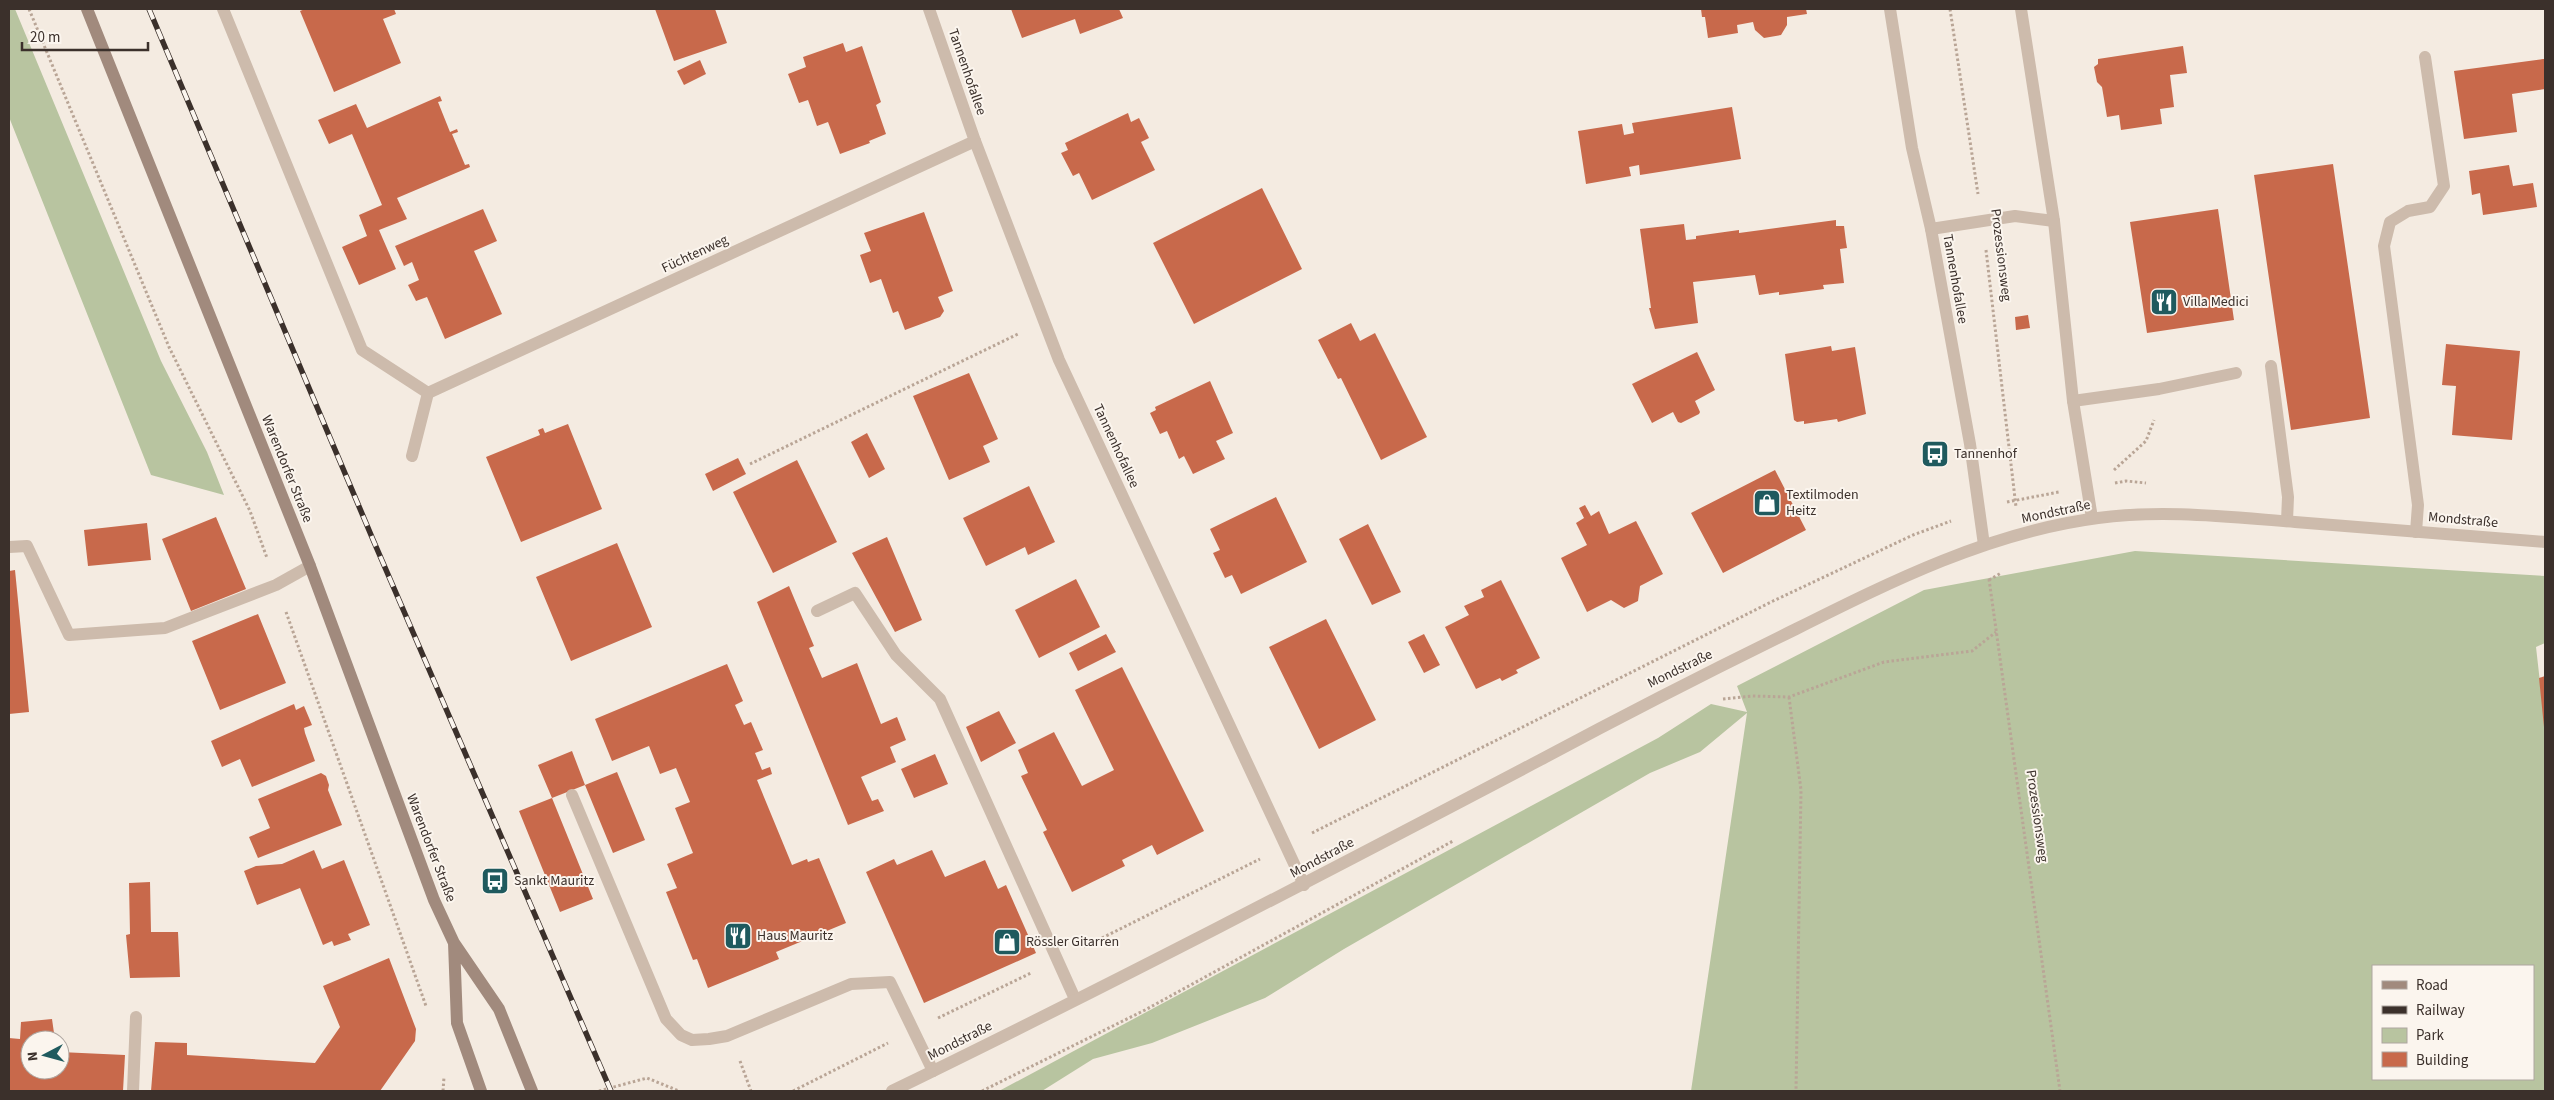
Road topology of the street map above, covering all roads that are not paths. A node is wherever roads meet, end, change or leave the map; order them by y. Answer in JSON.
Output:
{"nodes":[{"id":1,"x":87,"y":9,"type":"edge"},
{"id":2,"x":223,"y":9,"type":"edge"},
{"id":3,"x":929,"y":9,"type":"edge"},
{"id":4,"x":1890,"y":9,"type":"edge"},
{"id":5,"x":2021,"y":9,"type":"edge"},
{"id":6,"x":2425,"y":57,"type":"dead end"},
{"id":7,"x":976,"y":141,"type":"junction"},
{"id":8,"x":2054,"y":221,"type":"junction"},
{"id":9,"x":1931,"y":229,"type":"junction"},
{"id":10,"x":2271,"y":366,"type":"dead end"},
{"id":11,"x":2236,"y":373,"type":"dead end"},
{"id":12,"x":428,"y":393,"type":"junction"},
{"id":13,"x":2073,"y":401,"type":"junction"},
{"id":14,"x":412,"y":456,"type":"dead end"},
{"id":15,"x":2092,"y":518,"type":"junction"},
{"id":16,"x":2287,"y":522,"type":"junction"},
{"id":17,"x":2416,"y":532,"type":"junction"},
{"id":18,"x":2545,"y":542,"type":"edge"},
{"id":19,"x":1984,"y":546,"type":"junction"},
{"id":20,"x":9,"y":547,"type":"edge"},
{"id":21,"x":310,"y":566,"type":"junction"},
{"id":22,"x":817,"y":611,"type":"dead end"},
{"id":23,"x":572,"y":795,"type":"dead end"},
{"id":24,"x":1304,"y":885,"type":"junction"},
{"id":25,"x":454,"y":943,"type":"junction"},
{"id":26,"x":1075,"y":999,"type":"junction"},
{"id":27,"x":136,"y":1017,"type":"dead end"},
{"id":28,"x":933,"y":1071,"type":"junction"},
{"id":29,"x":133,"y":1091,"type":"edge"},
{"id":30,"x":481,"y":1091,"type":"edge"},
{"id":31,"x":532,"y":1091,"type":"edge"},
{"id":32,"x":892,"y":1091,"type":"edge"}],
"edges":[{"from":1,"to":21,"type":"main road","name":"Warendorfer Straße"},
{"from":2,"to":12,"type":"street"},
{"from":3,"to":7,"type":"street","name":"Tannenhofallee"},
{"from":4,"to":9,"type":"street"},
{"from":5,"to":8,"type":"street"},
{"from":6,"to":17,"type":"street"},
{"from":7,"to":12,"type":"street","name":"Füchtenweg"},
{"from":7,"to":24,"type":"street","name":"Tannenhofallee"},
{"from":8,"to":9,"type":"street","name":"Tannenhofallee"},
{"from":8,"to":13,"type":"street"},
{"from":9,"to":19,"type":"street","name":"Tannenhofallee"},
{"from":10,"to":16,"type":"street"},
{"from":11,"to":13,"type":"street"},
{"from":12,"to":14,"type":"street"},
{"from":13,"to":15,"type":"street"},
{"from":15,"to":16,"type":"street","name":"Mondstraße"},
{"from":15,"to":19,"type":"street","name":"Mondstraße"},
{"from":16,"to":17,"type":"street","name":"Mondstraße"},
{"from":17,"to":18,"type":"street","name":"Mondstraße"},
{"from":19,"to":24,"type":"street","name":"Mondstraße"},
{"from":20,"to":21,"type":"street"},
{"from":21,"to":25,"type":"main road","name":"Warendorfer Straße"},
{"from":22,"to":26,"type":"street"},
{"from":23,"to":28,"type":"street"},
{"from":24,"to":26,"type":"street","name":"Mondstraße"},
{"from":25,"to":30,"type":"main road","name":"Warendorfer Straße"},
{"from":25,"to":31,"type":"main road","name":"Warendorfer Straße"},
{"from":26,"to":28,"type":"street","name":"Mondstraße"},
{"from":27,"to":29,"type":"street"},
{"from":28,"to":32,"type":"street","name":"Mondstraße"}]}
